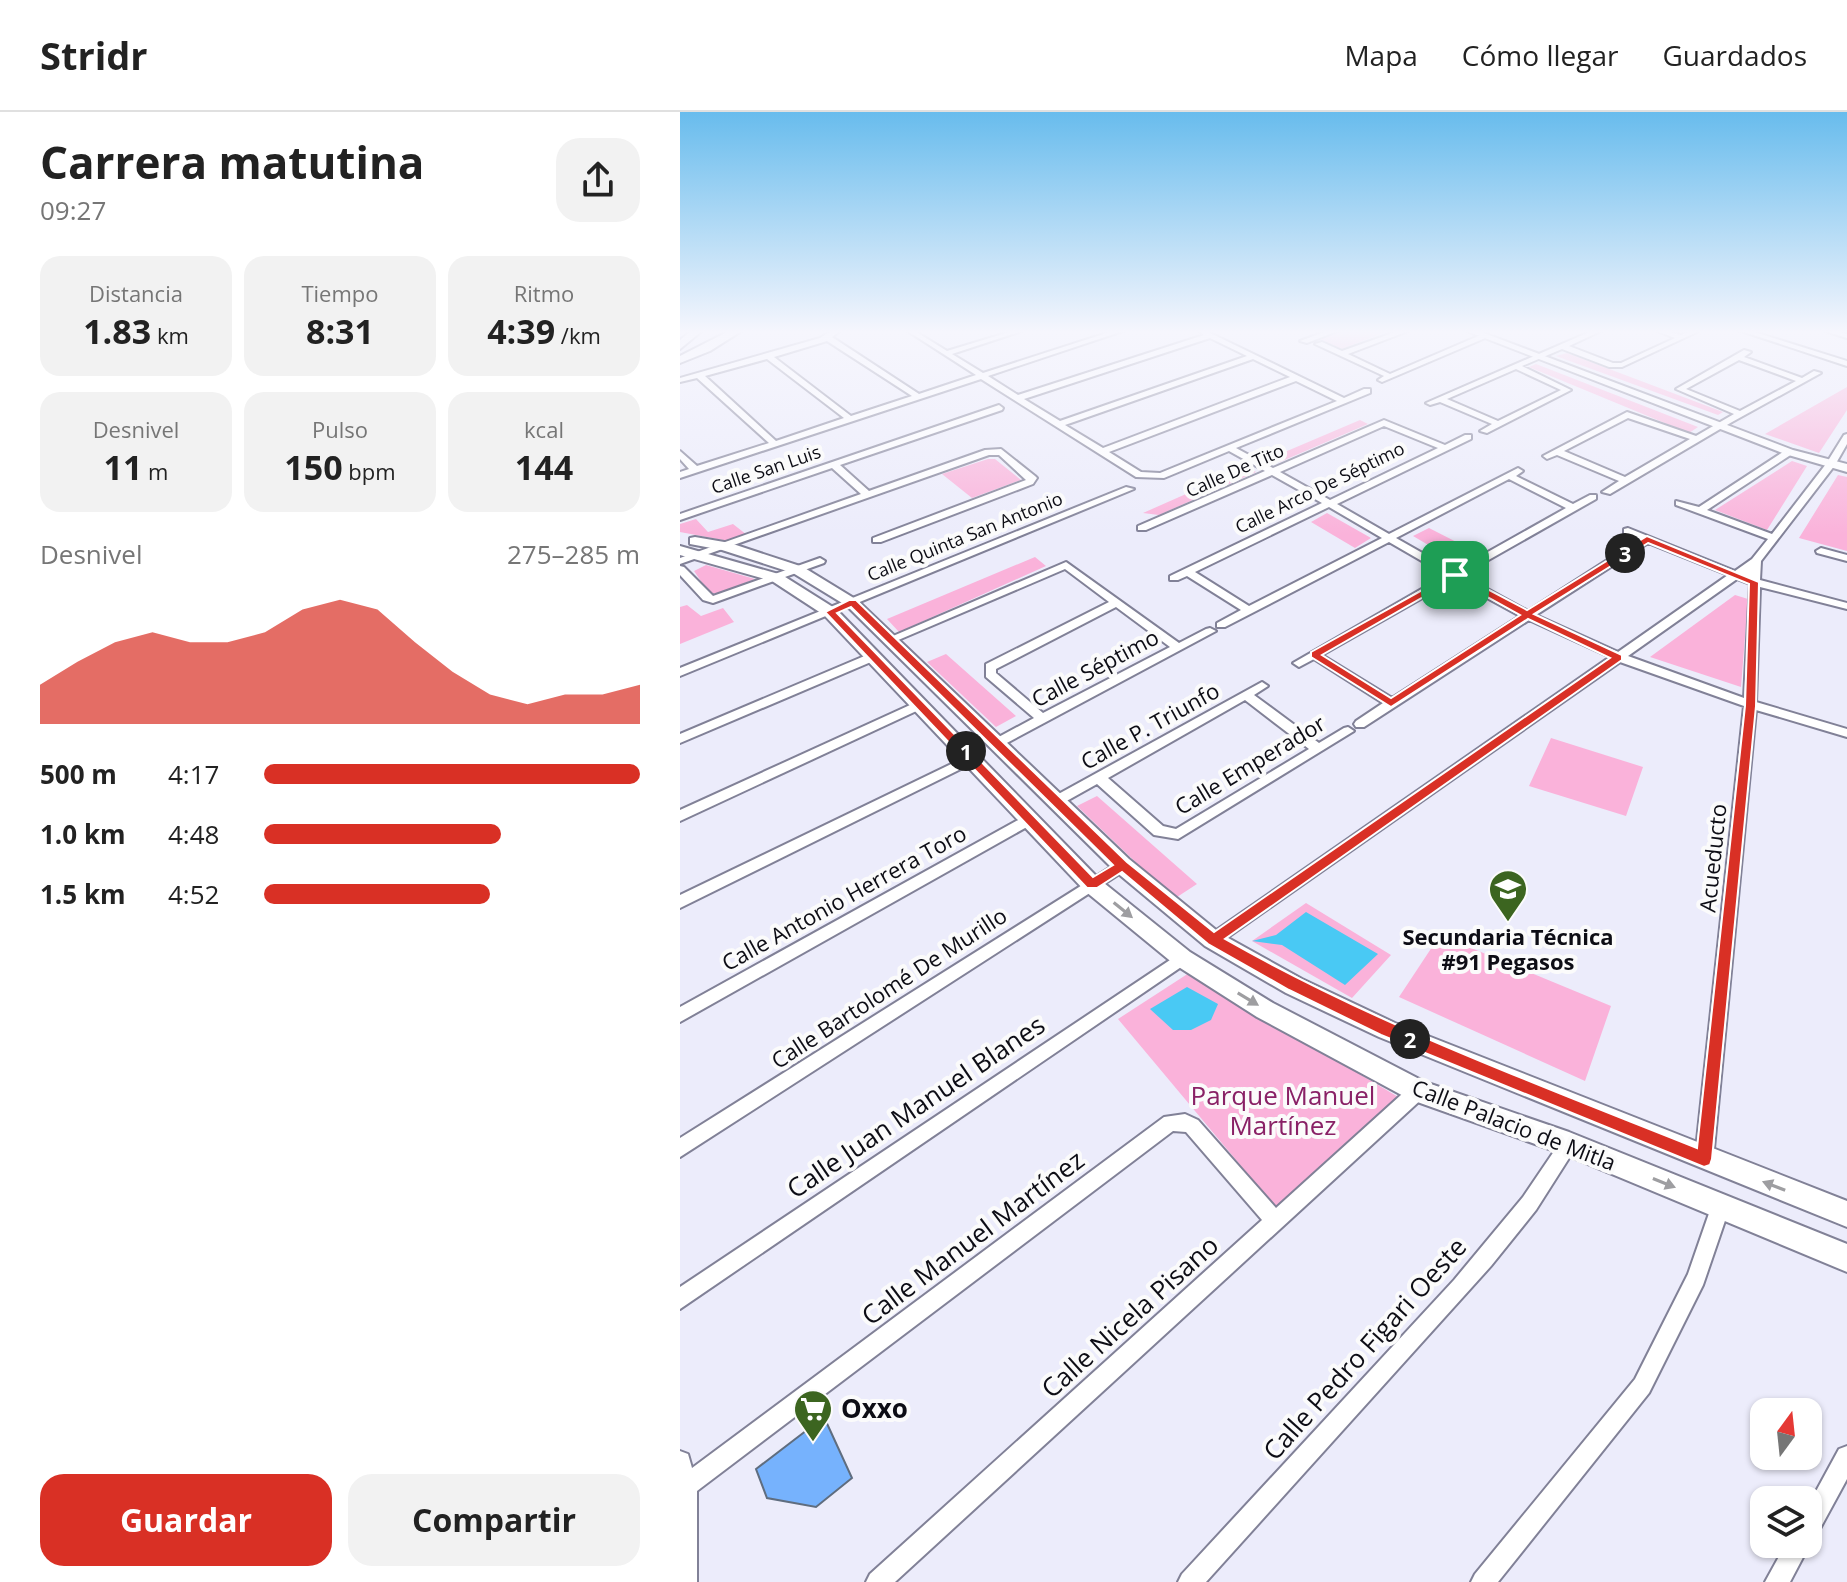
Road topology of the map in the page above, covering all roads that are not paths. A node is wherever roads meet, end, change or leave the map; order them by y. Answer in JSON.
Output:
{"nodes":[{"id":1,"x":725,"y":399,"type":"edge"},
{"id":2,"x":823,"y":399,"type":"edge"},
{"id":3,"x":918,"y":399,"type":"edge"},
{"id":4,"x":1019,"y":399,"type":"edge"},
{"id":5,"x":1133,"y":399,"type":"edge"},
{"id":6,"x":1242,"y":399,"type":"edge"},
{"id":7,"x":1339,"y":399,"type":"edge"},
{"id":8,"x":1350,"y":399,"type":"edge"},
{"id":9,"x":1441,"y":399,"type":"joint"},
{"id":10,"x":1551,"y":399,"type":"edge"},
{"id":11,"x":1650,"y":399,"type":"edge"},
{"id":12,"x":1703,"y":399,"type":"edge"},
{"id":13,"x":1770,"y":399,"type":"edge"},
{"id":14,"x":1344,"y":401,"type":"junction"},
{"id":15,"x":1430,"y":403,"type":"dead end"},
{"id":16,"x":999,"y":408,"type":"dead end"},
{"id":17,"x":1741,"y":414,"type":"junction"},
{"id":18,"x":851,"y":420,"type":"junction"},
{"id":19,"x":1499,"y":424,"type":"junction"},
{"id":20,"x":1057,"y":425,"type":"junction"},
{"id":21,"x":1720,"y":426,"type":"junction"},
{"id":22,"x":1484,"y":431,"type":"dead end"},
{"id":23,"x":1468,"y":437,"type":"dead end"},
{"id":24,"x":1847,"y":437,"type":"edge"},
{"id":25,"x":1698,"y":439,"type":"junction"},
{"id":26,"x":775,"y":444,"type":"junction"},
{"id":27,"x":1229,"y":448,"type":"junction"},
{"id":28,"x":1445,"y":448,"type":"junction"},
{"id":29,"x":1101,"y":452,"type":"junction"},
{"id":30,"x":1789,"y":452,"type":"junction"},
{"id":31,"x":680,"y":454,"type":"edge"},
{"id":32,"x":833,"y":464,"type":"junction"},
{"id":33,"x":1830,"y":465,"type":"junction"},
{"id":34,"x":1847,"y":468,"type":"edge"},
{"id":35,"x":696,"y":471,"type":"junction"},
{"id":36,"x":1274,"y":472,"type":"junction"},
{"id":37,"x":680,"y":475,"type":"edge"},
{"id":38,"x":1626,"y":481,"type":"junction"},
{"id":39,"x":1129,"y":489,"type":"dead end"},
{"id":40,"x":1607,"y":492,"type":"dead end"},
{"id":41,"x":868,"y":495,"type":"junction"},
{"id":42,"x":1593,"y":497,"type":"dead end"},
{"id":43,"x":1332,"y":503,"type":"junction"},
{"id":44,"x":1679,"y":503,"type":"dead end"},
{"id":45,"x":1573,"y":508,"type":"junction"},
{"id":46,"x":1699,"y":511,"type":"junction"},
{"id":47,"x":680,"y":517,"type":"edge"},
{"id":48,"x":1142,"y":528,"type":"dead end"},
{"id":49,"x":1628,"y":531,"type":"dead end"},
{"id":50,"x":1390,"y":536,"type":"junction"},
{"id":51,"x":1775,"y":538,"type":"junction"},
{"id":52,"x":680,"y":539,"type":"edge"},
{"id":53,"x":1647,"y":539,"type":"junction"},
{"id":54,"x":877,"y":540,"type":"dead end"},
{"id":55,"x":725,"y":546,"type":"junction"},
{"id":56,"x":680,"y":550,"type":"edge"},
{"id":57,"x":1821,"y":551,"type":"dead end"},
{"id":58,"x":700,"y":554,"type":"junction"},
{"id":59,"x":1847,"y":558,"type":"edge"},
{"id":60,"x":680,"y":561,"type":"edge"},
{"id":61,"x":820,"y":561,"type":"dead end"},
{"id":62,"x":1756,"y":561,"type":"junction"},
{"id":63,"x":680,"y":569,"type":"edge"},
{"id":64,"x":798,"y":570,"type":"junction"},
{"id":65,"x":1187,"y":571,"type":"junction"},
{"id":66,"x":1733,"y":574,"type":"junction"},
{"id":67,"x":1455,"y":575,"type":"junction"},
{"id":68,"x":777,"y":578,"type":"junction"},
{"id":69,"x":1174,"y":578,"type":"dead end"},
{"id":70,"x":1754,"y":582,"type":"junction"},
{"id":71,"x":852,"y":603,"type":"junction"},
{"id":72,"x":1116,"y":603,"type":"junction"},
{"id":73,"x":1847,"y":606,"type":"edge"},
{"id":74,"x":1248,"y":610,"type":"junction"},
{"id":75,"x":830,"y":612,"type":"junction"},
{"id":76,"x":1527,"y":615,"type":"junction"},
{"id":77,"x":892,"y":639,"type":"junction"},
{"id":78,"x":1178,"y":648,"type":"junction"},
{"id":79,"x":1315,"y":655,"type":"junction"},
{"id":80,"x":874,"y":656,"type":"junction"},
{"id":81,"x":1618,"y":657,"type":"junction"},
{"id":82,"x":1299,"y":663,"type":"dead end"},
{"id":83,"x":680,"y":672,"type":"edge"},
{"id":84,"x":1262,"y":686,"type":"dead end"},
{"id":85,"x":1246,"y":695,"type":"junction"},
{"id":86,"x":1391,"y":703,"type":"junction"},
{"id":87,"x":921,"y":704,"type":"junction"},
{"id":88,"x":1750,"y":706,"type":"junction"},
{"id":89,"x":1042,"y":719,"type":"junction"},
{"id":90,"x":1847,"y":733,"type":"edge"},
{"id":91,"x":680,"y":739,"type":"edge"},
{"id":92,"x":999,"y":742,"type":"junction"},
{"id":93,"x":1318,"y":749,"type":"junction"},
{"id":94,"x":972,"y":758,"type":"junction"},
{"id":95,"x":1098,"y":777,"type":"junction"},
{"id":96,"x":1058,"y":800,"type":"junction"},
{"id":97,"x":680,"y":816,"type":"edge"},
{"id":98,"x":1029,"y":819,"type":"junction"},
{"id":99,"x":1122,"y":865,"type":"junction"},
{"id":100,"x":1092,"y":885,"type":"junction"},
{"id":101,"x":680,"y":902,"type":"edge"},
{"id":102,"x":1213,"y":940,"type":"junction"},
{"id":103,"x":1182,"y":958,"type":"junction"},
{"id":104,"x":680,"y":1015,"type":"edge"},
{"id":105,"x":1418,"y":1091,"type":"junction"},
{"id":106,"x":1569,"y":1144,"type":"junction"},
{"id":107,"x":680,"y":1148,"type":"edge"},
{"id":108,"x":1704,"y":1159,"type":"junction"},
{"id":109,"x":1721,"y":1206,"type":"junction"},
{"id":110,"x":1847,"y":1214,"type":"edge"},
{"id":111,"x":1276,"y":1222,"type":"junction"},
{"id":112,"x":1847,"y":1258,"type":"edge"},
{"id":113,"x":680,"y":1299,"type":"edge"},
{"id":114,"x":1847,"y":1457,"type":"edge"},
{"id":115,"x":680,"y":1462,"type":"edge"},
{"id":116,"x":686,"y":1486,"type":"junction"},
{"id":117,"x":1822,"y":1503,"type":"edge"},
{"id":118,"x":1791,"y":1558,"type":"edge"},
{"id":119,"x":685,"y":1582,"type":"edge"},
{"id":120,"x":878,"y":1582,"type":"edge"},
{"id":121,"x":1190,"y":1582,"type":"edge"},
{"id":122,"x":1483,"y":1582,"type":"edge"},
{"id":123,"x":1777,"y":1582,"type":"edge"}],
"edges":[{"from":1,"to":26,"type":"street"},
{"from":2,"to":18,"type":"street"},
{"from":3,"to":18,"type":"street"},
{"from":4,"to":20,"type":"street"},
{"from":5,"to":20,"type":"street"},
{"from":6,"to":29,"type":"street"},
{"from":7,"to":14,"type":"street"},
{"from":8,"to":14,"type":"street"},
{"from":9,"to":15,"type":"street"},
{"from":9,"to":19,"type":"street"},
{"from":10,"to":19,"type":"street"},
{"from":11,"to":21,"type":"street"},
{"from":12,"to":17,"type":"street"},
{"from":13,"to":17,"type":"street"},
{"from":14,"to":27,"type":"street"},
{"from":16,"to":32,"type":"street","name":"Calle San Luis"},
{"from":17,"to":21,"type":"street"},
{"from":18,"to":26,"type":"street"},
{"from":19,"to":22,"type":"street"},
{"from":20,"to":29,"type":"street"},
{"from":21,"to":25,"type":"street"},
{"from":21,"to":30,"type":"street"},
{"from":23,"to":28,"type":"street","name":"Calle Arco De Séptimo"},
{"from":24,"to":33,"type":"street"},
{"from":25,"to":38,"type":"street"},
{"from":25,"to":38,"type":"street"},
{"from":26,"to":35,"type":"street"},
{"from":27,"to":29,"type":"street"},
{"from":27,"to":36,"type":"street"},
{"from":28,"to":36,"type":"street","name":"Calle De Tito"},
{"from":28,"to":43,"type":"street","name":"Calle Arco De Séptimo"},
{"from":30,"to":33,"type":"street"},
{"from":30,"to":46,"type":"street"},
{"from":31,"to":35,"type":"street"},
{"from":32,"to":41,"type":"street"},
{"from":32,"to":47,"type":"street","name":"Calle San Luis"},
{"from":33,"to":34,"type":"street"},
{"from":33,"to":51,"type":"street"},
{"from":35,"to":37,"type":"street"},
{"from":36,"to":43,"type":"street"},
{"from":36,"to":48,"type":"street","name":"Calle De Tito"},
{"from":38,"to":40,"type":"street"},
{"from":39,"to":71,"type":"street","name":"Calle Quinta San Antonio"},
{"from":41,"to":54,"type":"street"},
{"from":41,"to":55,"type":"street"},
{"from":42,"to":45,"type":"street"},
{"from":43,"to":50,"type":"street"},
{"from":43,"to":65,"type":"street","name":"Calle Arco De Séptimo"},
{"from":44,"to":46,"type":"street"},
{"from":45,"to":50,"type":"street","name":"Calle Séptimo"},
{"from":45,"to":67,"type":"street"},
{"from":46,"to":51,"type":"street"},
{"from":49,"to":53,"type":"street"},
{"from":50,"to":67,"type":"street"},
{"from":50,"to":74,"type":"street","name":"Calle Séptimo"},
{"from":51,"to":62,"type":"street"},
{"from":52,"to":55,"type":"main road","name":"Calle Palacio de Mitla"},
{"from":53,"to":66,"type":"street"},
{"from":53,"to":76,"type":"street","name":"Calle Emperador"},
{"from":55,"to":58,"type":"street"},
{"from":55,"to":64,"type":"main road","name":"Calle Palacio de Mitla"},
{"from":56,"to":58,"type":"main road","name":"Calle Palacio de Mitla"},
{"from":57,"to":59,"type":"street"},
{"from":58,"to":60,"type":"street"},
{"from":58,"to":68,"type":"main road","name":"Calle Palacio de Mitla"},
{"from":61,"to":64,"type":"street"},
{"from":62,"to":66,"type":"street"},
{"from":62,"to":70,"type":"street","name":"Acueducto"},
{"from":63,"to":68,"type":"street"},
{"from":64,"to":68,"type":"street"},
{"from":64,"to":71,"type":"main road","name":"Calle Palacio de Mitla"},
{"from":65,"to":69,"type":"street","name":"Calle Arco De Séptimo"},
{"from":65,"to":74,"type":"street"},
{"from":66,"to":70,"type":"street"},
{"from":66,"to":81,"type":"street"},
{"from":67,"to":76,"type":"street"},
{"from":67,"to":79,"type":"street"},
{"from":68,"to":75,"type":"main road","name":"Calle Palacio de Mitla"},
{"from":70,"to":73,"type":"street"},
{"from":70,"to":88,"type":"street","name":"Acueducto"},
{"from":71,"to":75,"type":"street","name":"Calle Quinta San Antonio"},
{"from":71,"to":77,"type":"main road","name":"Calle Palacio de Mitla"},
{"from":72,"to":77,"type":"street"},
{"from":72,"to":78,"type":"street"},
{"from":72,"to":89,"type":"street"},
{"from":74,"to":78,"type":"street","name":"Calle Séptimo"},
{"from":75,"to":80,"type":"main road","name":"Calle Palacio de Mitla"},
{"from":75,"to":83,"type":"street","name":"Calle Quinta San Antonio"},
{"from":76,"to":81,"type":"street"},
{"from":76,"to":86,"type":"street","name":"Calle Emperador"},
{"from":77,"to":92,"type":"main road","name":"Calle Palacio de Mitla"},
{"from":78,"to":89,"type":"street","name":"Calle Séptimo"},
{"from":79,"to":82,"type":"street"},
{"from":79,"to":86,"type":"street"},
{"from":80,"to":87,"type":"main road","name":"Calle Palacio de Mitla"},
{"from":80,"to":91,"type":"street"},
{"from":81,"to":88,"type":"street"},
{"from":81,"to":102,"type":"street"},
{"from":84,"to":85,"type":"street","name":"Calle P. Triunfo"},
{"from":85,"to":93,"type":"street"},
{"from":85,"to":95,"type":"street","name":"Calle P. Triunfo"},
{"from":86,"to":93,"type":"street","name":"Calle Emperador"},
{"from":87,"to":94,"type":"main road","name":"Calle Palacio de Mitla"},
{"from":87,"to":97,"type":"street"},
{"from":88,"to":90,"type":"street"},
{"from":88,"to":108,"type":"street","name":"Acueducto"},
{"from":89,"to":92,"type":"street","name":"Calle Séptimo"},
{"from":92,"to":96,"type":"main road","name":"Calle Palacio de Mitla"},
{"from":93,"to":95,"type":"street","name":"Calle Emperador"},
{"from":94,"to":98,"type":"main road","name":"Calle Palacio de Mitla"},
{"from":94,"to":101,"type":"street"},
{"from":95,"to":96,"type":"street","name":"Calle P. Triunfo"},
{"from":96,"to":99,"type":"main road","name":"Calle Palacio de Mitla"},
{"from":98,"to":100,"type":"main road","name":"Calle Palacio de Mitla"},
{"from":98,"to":104,"type":"street","name":"Calle Antonio Herrera Toro"},
{"from":99,"to":100,"type":"street","name":"Calle Bartolomé De Murillo"},
{"from":99,"to":102,"type":"main road","name":"Calle Palacio de Mitla"},
{"from":100,"to":103,"type":"main road","name":"Calle Palacio de Mitla","one_way":true},
{"from":100,"to":107,"type":"street","name":"Calle Bartolomé De Murillo"},
{"from":102,"to":108,"type":"main road","name":"Calle Palacio de Mitla"},
{"from":103,"to":105,"type":"main road","name":"Calle Palacio de Mitla","one_way":true},
{"from":103,"to":113,"type":"street","name":"Calle Juan Manuel Blanes"},
{"from":105,"to":106,"type":"main road","name":"Calle Palacio de Mitla"},
{"from":105,"to":111,"type":"street","name":"Calle Nicela Pisano"},
{"from":106,"to":109,"type":"main road","name":"Calle Palacio de Mitla","one_way":true},
{"from":106,"to":121,"type":"street","name":"Calle Pedro Figari Oeste"},
{"from":110,"to":108,"type":"main road","name":"Calle Palacio de Mitla","one_way":true},
{"from":109,"to":112,"type":"main road","name":"Calle Palacio de Mitla"},
{"from":109,"to":122,"type":"street"},
{"from":111,"to":116,"type":"street","name":"Calle Manuel Martínez"},
{"from":111,"to":120,"type":"street","name":"Calle Nicela Pisano"},
{"from":114,"to":117,"type":"street"},
{"from":115,"to":116,"type":"street"},
{"from":116,"to":119,"type":"street"},
{"from":118,"to":123,"type":"street"}]}
